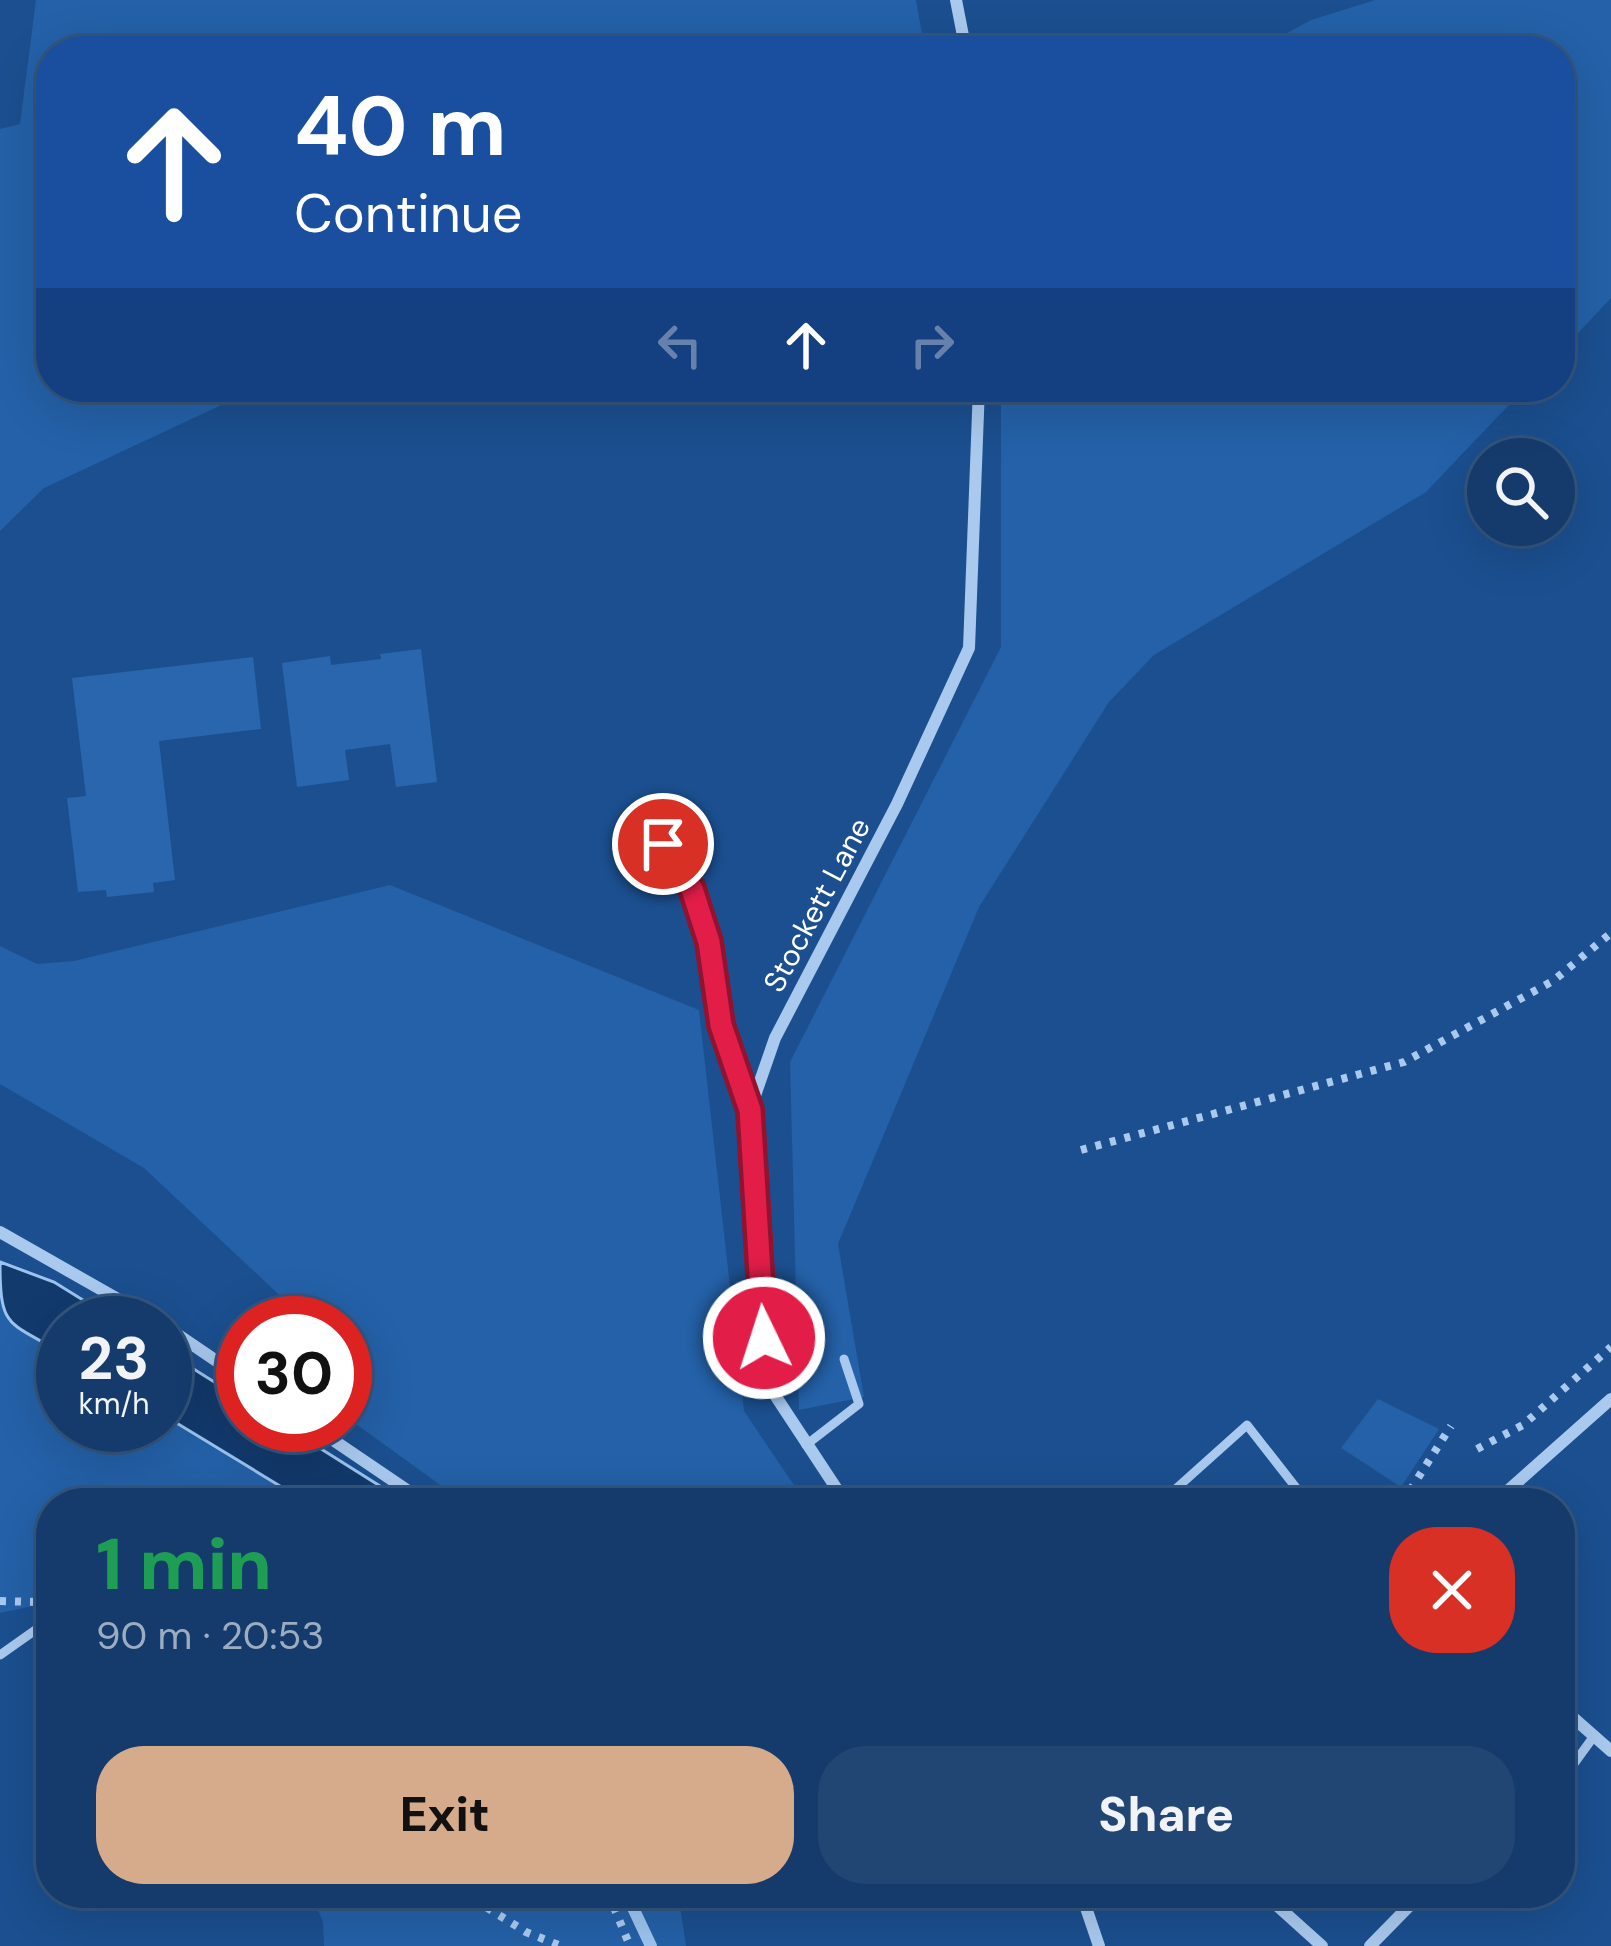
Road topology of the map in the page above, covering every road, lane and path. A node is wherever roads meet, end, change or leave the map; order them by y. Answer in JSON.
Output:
{"nodes":[{"id":1,"x":956,"y":0,"type":"edge"},
{"id":2,"x":963,"y":36,"type":"edge"},
{"id":3,"x":978,"y":402,"type":"edge"},
{"id":4,"x":663,"y":844,"type":"dead end"},
{"id":5,"x":1611,"y":933,"type":"edge"},
{"id":6,"x":750,"y":1110,"type":"junction"},
{"id":7,"x":1082,"y":1150,"type":"dead end"},
{"id":8,"x":0,"y":1232,"type":"edge"},
{"id":9,"x":112,"y":1296,"type":"edge"},
{"id":10,"x":1611,"y":1347,"type":"edge"},
{"id":11,"x":844,"y":1359,"type":"dead end"},
{"id":12,"x":1611,"y":1399,"type":"edge"},
{"id":13,"x":1450,"y":1426,"type":"dead end"},
{"id":14,"x":806,"y":1445,"type":"junction"},
{"id":15,"x":1477,"y":1450,"type":"dead end"},
{"id":16,"x":351,"y":1452,"type":"edge"},
{"id":17,"x":404,"y":1488,"type":"edge"},
{"id":18,"x":836,"y":1488,"type":"edge"},
{"id":19,"x":1177,"y":1488,"type":"edge"},
{"id":20,"x":1296,"y":1488,"type":"edge"},
{"id":21,"x":1411,"y":1488,"type":"edge"},
{"id":22,"x":1511,"y":1488,"type":"edge"},
{"id":23,"x":0,"y":1600,"type":"edge"},
{"id":24,"x":36,"y":1601,"type":"edge"},
{"id":25,"x":36,"y":1629,"type":"edge"},
{"id":26,"x":0,"y":1654,"type":"edge"},
{"id":27,"x":1575,"y":1719,"type":"edge"},
{"id":28,"x":1594,"y":1736,"type":"junction"},
{"id":29,"x":1611,"y":1751,"type":"edge"},
{"id":30,"x":1575,"y":1762,"type":"edge"},
{"id":31,"x":489,"y":1908,"type":"edge"},
{"id":32,"x":614,"y":1908,"type":"edge"},
{"id":33,"x":1086,"y":1908,"type":"edge"},
{"id":34,"x":1280,"y":1908,"type":"edge"},
{"id":35,"x":1408,"y":1908,"type":"edge"},
{"id":36,"x":630,"y":1945,"type":"edge"},
{"id":37,"x":561,"y":1946,"type":"edge"},
{"id":38,"x":618,"y":1946,"type":"edge"},
{"id":39,"x":1099,"y":1946,"type":"edge"},
{"id":40,"x":1322,"y":1946,"type":"edge"},
{"id":41,"x":1370,"y":1946,"type":"edge"}],
"edges":[{"from":1,"to":2,"type":"street"},
{"from":3,"to":6,"type":"street","name":"Stockett Lane"},
{"from":4,"to":6,"type":"lane"},
{"from":5,"to":7,"type":"path"},
{"from":6,"to":14,"type":"street","name":"Stockett Lane"},
{"from":8,"to":9,"type":"street"},
{"from":10,"to":15,"type":"path"},
{"from":11,"to":14,"type":"lane"},
{"from":12,"to":22,"type":"street"},
{"from":13,"to":21,"type":"path"},
{"from":14,"to":18,"type":"street","name":"Stockett Lane"},
{"from":16,"to":17,"type":"street"},
{"from":19,"to":20,"type":"lane"},
{"from":23,"to":24,"type":"path"},
{"from":25,"to":26,"type":"lane"},
{"from":27,"to":28,"type":"street"},
{"from":28,"to":29,"type":"street"},
{"from":28,"to":30,"type":"lane"},
{"from":31,"to":37,"type":"path"},
{"from":32,"to":36,"type":"path"},
{"from":33,"to":39,"type":"street"},
{"from":34,"to":40,"type":"street"},
{"from":35,"to":41,"type":"street"},
{"from":36,"to":38,"type":"path"}]}
